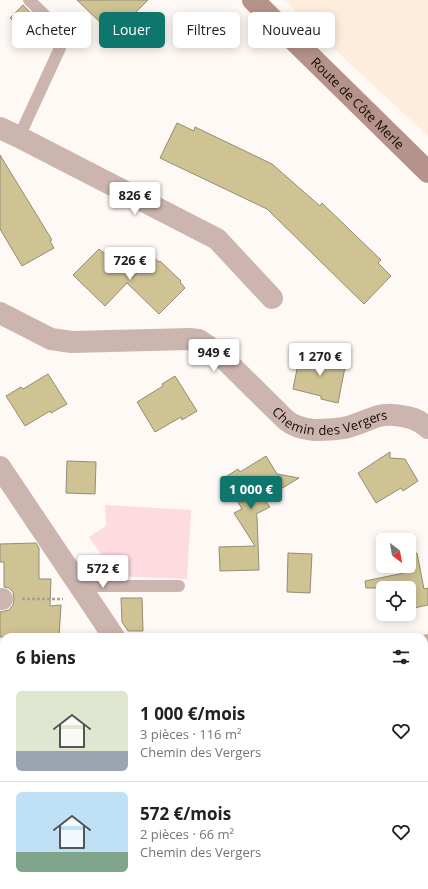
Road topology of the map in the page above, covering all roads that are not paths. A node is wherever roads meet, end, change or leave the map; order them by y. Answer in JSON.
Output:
{"nodes":[{"id":1,"x":29,"y":0,"type":"edge"},
{"id":2,"x":253,"y":0,"type":"edge"},
{"id":3,"x":9,"y":133,"type":"edge"},
{"id":4,"x":428,"y":172,"type":"edge"},
{"id":5,"x":272,"y":298,"type":"dead end"},
{"id":6,"x":0,"y":313,"type":"edge"},
{"id":7,"x":428,"y":428,"type":"edge"},
{"id":8,"x":0,"y":467,"type":"edge"},
{"id":9,"x":179,"y":586,"type":"dead end"},
{"id":10,"x":85,"y":592,"type":"junction"},
{"id":11,"x":111,"y":633,"type":"edge"}],
"edges":[{"from":1,"to":3,"type":"lane"},
{"from":2,"to":4,"type":"main road","name":"Route de Côte Merle"},
{"from":3,"to":5,"type":"street"},
{"from":6,"to":7,"type":"street","name":"Chemin des Vergers"},
{"from":8,"to":10,"type":"street"},
{"from":9,"to":10,"type":"lane"},
{"from":10,"to":11,"type":"street"}]}
